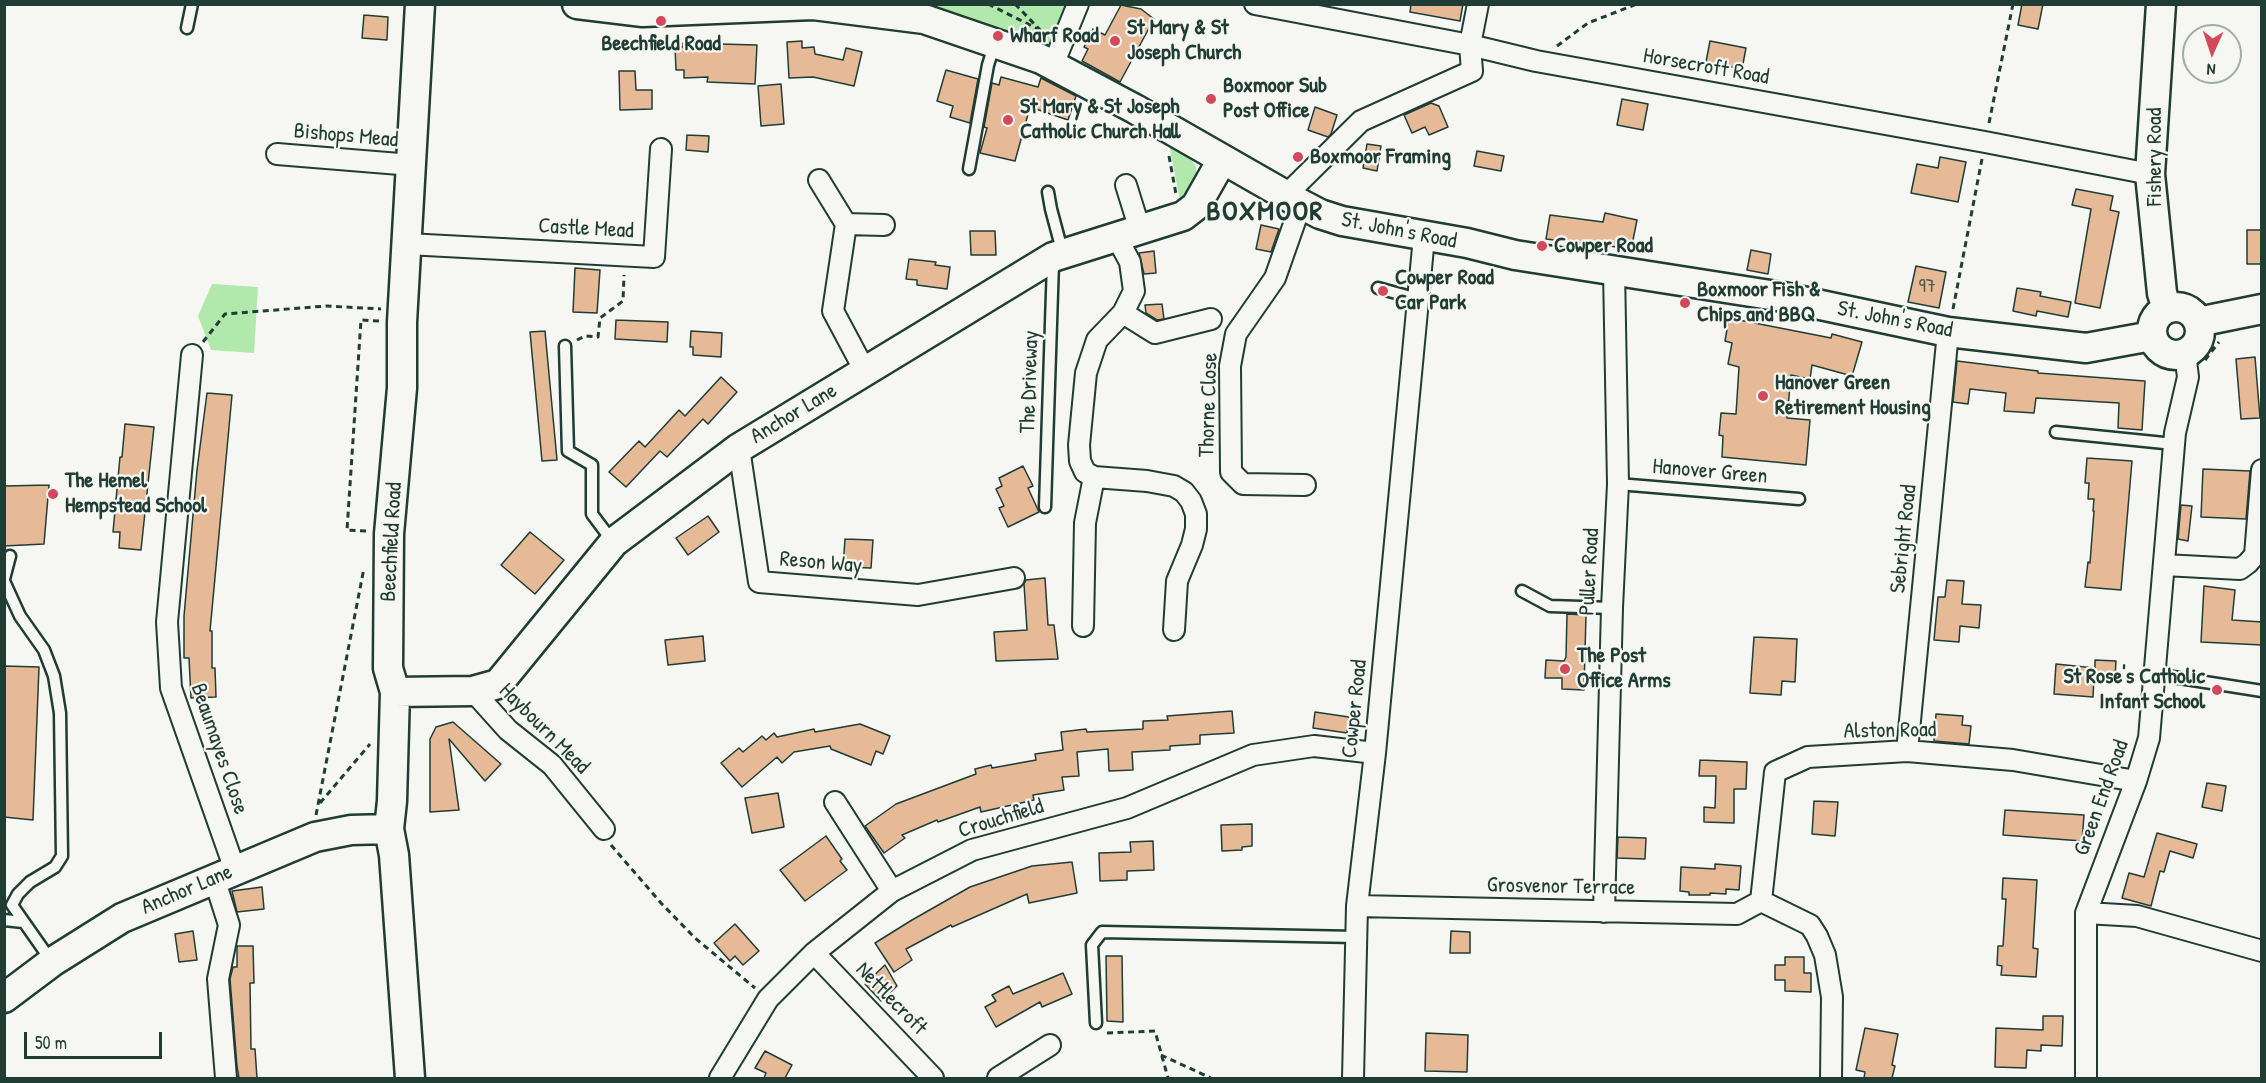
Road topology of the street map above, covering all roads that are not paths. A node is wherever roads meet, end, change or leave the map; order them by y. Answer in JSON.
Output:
{"nodes":[{"id":1,"x":192,"y":4,"type":"edge"},
{"id":2,"x":420,"y":4,"type":"edge"},
{"id":3,"x":577,"y":4,"type":"edge"},
{"id":4,"x":1078,"y":4,"type":"edge"},
{"id":5,"x":1255,"y":4,"type":"edge"},
{"id":6,"x":1478,"y":4,"type":"edge"},
{"id":7,"x":2161,"y":4,"type":"edge"},
{"id":8,"x":187,"y":28,"type":"dead end"},
{"id":9,"x":995,"y":42,"type":"junction"},
{"id":10,"x":1470,"y":45,"type":"junction"},
{"id":11,"x":1053,"y":65,"type":"junction"},
{"id":12,"x":661,"y":149,"type":"dead end"},
{"id":13,"x":277,"y":154,"type":"dead end"},
{"id":14,"x":1222,"y":160,"type":"junction"},
{"id":15,"x":412,"y":165,"type":"junction"},
{"id":16,"x":969,"y":169,"type":"dead end"},
{"id":17,"x":2150,"y":174,"type":"junction"},
{"id":18,"x":819,"y":180,"type":"dead end"},
{"id":19,"x":1126,"y":185,"type":"dead end"},
{"id":20,"x":1048,"y":192,"type":"dead end"},
{"id":21,"x":1293,"y":200,"type":"junction"},
{"id":22,"x":846,"y":224,"type":"junction"},
{"id":23,"x":884,"y":225,"type":"dead end"},
{"id":24,"x":1129,"y":234,"type":"junction"},
{"id":25,"x":1424,"y":237,"type":"junction"},
{"id":26,"x":407,"y":244,"type":"junction"},
{"id":27,"x":1058,"y":256,"type":"junction"},
{"id":28,"x":1614,"y":271,"type":"junction"},
{"id":29,"x":1378,"y":288,"type":"dead end"},
{"id":30,"x":1418,"y":299,"type":"junction"},
{"id":31,"x":2167,"y":309,"type":"junction"},
{"id":32,"x":2262,"y":309,"type":"edge"},
{"id":33,"x":1123,"y":313,"type":"junction"},
{"id":34,"x":1210,"y":319,"type":"dead end"},
{"id":35,"x":2198,"y":322,"type":"junction"},
{"id":36,"x":1948,"y":332,"type":"junction"},
{"id":37,"x":2152,"y":336,"type":"junction"},
{"id":38,"x":565,"y":346,"type":"road end"},
{"id":39,"x":192,"y":355,"type":"road end"},
{"id":40,"x":2194,"y":358,"type":"junction"},
{"id":41,"x":865,"y":371,"type":"junction"},
{"id":42,"x":2056,"y":432,"type":"dead end"},
{"id":43,"x":2174,"y":444,"type":"junction"},
{"id":44,"x":739,"y":448,"type":"junction"},
{"id":45,"x":2262,"y":470,"type":"edge"},
{"id":46,"x":1094,"y":477,"type":"junction"},
{"id":47,"x":1618,"y":484,"type":"junction"},
{"id":48,"x":1305,"y":485,"type":"dead end"},
{"id":49,"x":1799,"y":499,"type":"dead end"},
{"id":50,"x":2260,"y":503,"type":"edge"},
{"id":51,"x":1045,"y":507,"type":"dead end"},
{"id":52,"x":614,"y":542,"type":"junction"},
{"id":53,"x":10,"y":556,"type":"dead end"},
{"id":54,"x":2164,"y":566,"type":"junction"},
{"id":55,"x":1014,"y":578,"type":"dead end"},
{"id":56,"x":4,"y":580,"type":"edge"},
{"id":57,"x":1522,"y":591,"type":"dead end"},
{"id":58,"x":1612,"y":609,"type":"junction"},
{"id":59,"x":1083,"y":626,"type":"dead end"},
{"id":60,"x":1174,"y":630,"type":"dead end"},
{"id":61,"x":2154,"y":674,"type":"junction"},
{"id":62,"x":473,"y":691,"type":"junction"},
{"id":63,"x":2262,"y":691,"type":"edge"},
{"id":64,"x":395,"y":692,"type":"junction"},
{"id":65,"x":1907,"y":751,"type":"junction"},
{"id":66,"x":1375,"y":753,"type":"junction"},
{"id":67,"x":2136,"y":781,"type":"junction"},
{"id":68,"x":835,"y":802,"type":"dead end"},
{"id":69,"x":389,"y":829,"type":"junction"},
{"id":70,"x":604,"y":830,"type":"road end"},
{"id":71,"x":225,"y":875,"type":"junction"},
{"id":72,"x":892,"y":891,"type":"junction"},
{"id":73,"x":1761,"y":901,"type":"junction"},
{"id":74,"x":8,"y":903,"type":"edge"},
{"id":75,"x":1357,"y":906,"type":"junction"},
{"id":76,"x":1604,"y":912,"type":"junction"},
{"id":77,"x":2086,"y":913,"type":"junction"},
{"id":78,"x":4,"y":920,"type":"edge"},
{"id":79,"x":23,"y":922,"type":"junction"},
{"id":80,"x":1356,"y":937,"type":"junction"},
{"id":81,"x":2262,"y":951,"type":"edge"},
{"id":82,"x":814,"y":953,"type":"junction"},
{"id":83,"x":52,"y":962,"type":"junction"},
{"id":84,"x":4,"y":998,"type":"edge"},
{"id":85,"x":1096,"y":1023,"type":"road end"},
{"id":86,"x":1050,"y":1045,"type":"dead end"},
{"id":87,"x":226,"y":1078,"type":"edge"},
{"id":88,"x":410,"y":1078,"type":"edge"},
{"id":89,"x":720,"y":1078,"type":"edge"},
{"id":90,"x":933,"y":1078,"type":"edge"},
{"id":91,"x":998,"y":1078,"type":"edge"},
{"id":92,"x":1353,"y":1078,"type":"edge"},
{"id":93,"x":1831,"y":1078,"type":"edge"},
{"id":94,"x":2086,"y":1078,"type":"edge"}],
"edges":[{"from":1,"to":8,"type":"lane"},
{"from":2,"to":15,"type":"street","name":"Beechfield Road"},
{"from":3,"to":9,"type":"street","name":"St. John's Road"},
{"from":4,"to":11,"type":"street"},
{"from":5,"to":10,"type":"street","name":"Horsecroft Road"},
{"from":6,"to":10,"type":"street"},
{"from":7,"to":17,"type":"street","name":"Fishery Road"},
{"from":9,"to":11,"type":"street","name":"St. John's Road"},
{"from":9,"to":16,"type":"lane"},
{"from":10,"to":17,"type":"street","name":"Horsecroft Road"},
{"from":10,"to":21,"type":"street"},
{"from":11,"to":14,"type":"street","name":"St. John's Road"},
{"from":12,"to":26,"type":"street","name":"Castle Mead"},
{"from":13,"to":15,"type":"street","name":"Bishops Mead"},
{"from":14,"to":21,"type":"street","name":"St. John's Road"},
{"from":14,"to":24,"type":"street","name":"Anchor Lane"},
{"from":15,"to":26,"type":"street","name":"Beechfield Road"},
{"from":17,"to":31,"type":"street","name":"Fishery Road"},
{"from":18,"to":22,"type":"street"},
{"from":19,"to":24,"type":"street"},
{"from":20,"to":27,"type":"lane","name":"The Driveway"},
{"from":21,"to":25,"type":"street","name":"St. John's Road"},
{"from":21,"to":48,"type":"street","name":"Thorne Close"},
{"from":22,"to":23,"type":"street"},
{"from":22,"to":41,"type":"street"},
{"from":24,"to":27,"type":"street","name":"Anchor Lane"},
{"from":24,"to":33,"type":"street"},
{"from":25,"to":28,"type":"street","name":"St. John's Road"},
{"from":25,"to":30,"type":"street","name":"Cowper Road"},
{"from":26,"to":64,"type":"street","name":"Beechfield Road"},
{"from":27,"to":41,"type":"street","name":"Anchor Lane"},
{"from":27,"to":51,"type":"lane","name":"The Driveway"},
{"from":28,"to":36,"type":"street","name":"St. John's Road"},
{"from":28,"to":47,"type":"street","name":"Puller Road"},
{"from":29,"to":30,"type":"lane"},
{"from":30,"to":66,"type":"street","name":"Cowper Road"},
{"from":31,"to":35,"type":"street"},
{"from":31,"to":37,"type":"street"},
{"from":32,"to":35,"type":"street"},
{"from":33,"to":34,"type":"street"},
{"from":33,"to":46,"type":"street"},
{"from":35,"to":40,"type":"street"},
{"from":36,"to":37,"type":"street","name":"St. John's Road"},
{"from":36,"to":65,"type":"street","name":"Sebright Road"},
{"from":37,"to":40,"type":"street"},
{"from":38,"to":52,"type":"lane"},
{"from":39,"to":71,"type":"street","name":"Beaumayes Close"},
{"from":40,"to":43,"type":"street","name":"Green End Road"},
{"from":41,"to":44,"type":"street","name":"Anchor Lane"},
{"from":42,"to":43,"type":"lane"},
{"from":43,"to":54,"type":"street","name":"Green End Road"},
{"from":44,"to":52,"type":"street","name":"Anchor Lane"},
{"from":44,"to":55,"type":"street","name":"Reson Way"},
{"from":45,"to":50,"type":"street"},
{"from":46,"to":59,"type":"street"},
{"from":46,"to":60,"type":"street"},
{"from":47,"to":49,"type":"lane","name":"Hanover Green"},
{"from":47,"to":58,"type":"street","name":"Puller Road"},
{"from":50,"to":54,"type":"street"},
{"from":52,"to":62,"type":"street","name":"Anchor Lane"},
{"from":53,"to":56,"type":"lane"},
{"from":54,"to":61,"type":"street","name":"Green End Road"},
{"from":56,"to":74,"type":"lane"},
{"from":57,"to":58,"type":"lane"},
{"from":58,"to":76,"type":"street","name":"Puller Road"},
{"from":61,"to":63,"type":"lane"},
{"from":61,"to":67,"type":"street","name":"Green End Road"},
{"from":62,"to":64,"type":"street","name":"Anchor Lane"},
{"from":62,"to":70,"type":"street","name":"Haybourn Mead"},
{"from":64,"to":69,"type":"street","name":"Beechfield Road"},
{"from":65,"to":67,"type":"street","name":"Alston Road"},
{"from":65,"to":73,"type":"street","name":"Alston Road"},
{"from":66,"to":72,"type":"street","name":"Crouchfield"},
{"from":66,"to":75,"type":"street","name":"Cowper Road"},
{"from":67,"to":77,"type":"street","name":"Green End Road"},
{"from":68,"to":72,"type":"street"},
{"from":69,"to":71,"type":"street","name":"Anchor Lane"},
{"from":69,"to":88,"type":"street","name":"Beechfield Road"},
{"from":71,"to":83,"type":"street","name":"Anchor Lane"},
{"from":71,"to":87,"type":"street","name":"Beaumayes Close"},
{"from":72,"to":82,"type":"street","name":"Crouchfield"},
{"from":73,"to":76,"type":"street","name":"Grosvenor Terrace"},
{"from":73,"to":93,"type":"street"},
{"from":74,"to":79,"type":"lane"},
{"from":75,"to":76,"type":"street","name":"Grosvenor Terrace"},
{"from":75,"to":80,"type":"street","name":"Cowper Road"},
{"from":77,"to":81,"type":"street"},
{"from":77,"to":94,"type":"street","name":"Green End Road"},
{"from":78,"to":79,"type":"lane"},
{"from":79,"to":83,"type":"lane"},
{"from":80,"to":85,"type":"lane"},
{"from":80,"to":92,"type":"street","name":"Cowper Road"},
{"from":82,"to":89,"type":"street","name":"Crouchfield"},
{"from":82,"to":90,"type":"street","name":"Nettlecroft"},
{"from":83,"to":84,"type":"street","name":"Anchor Lane"},
{"from":86,"to":91,"type":"street"}]}
